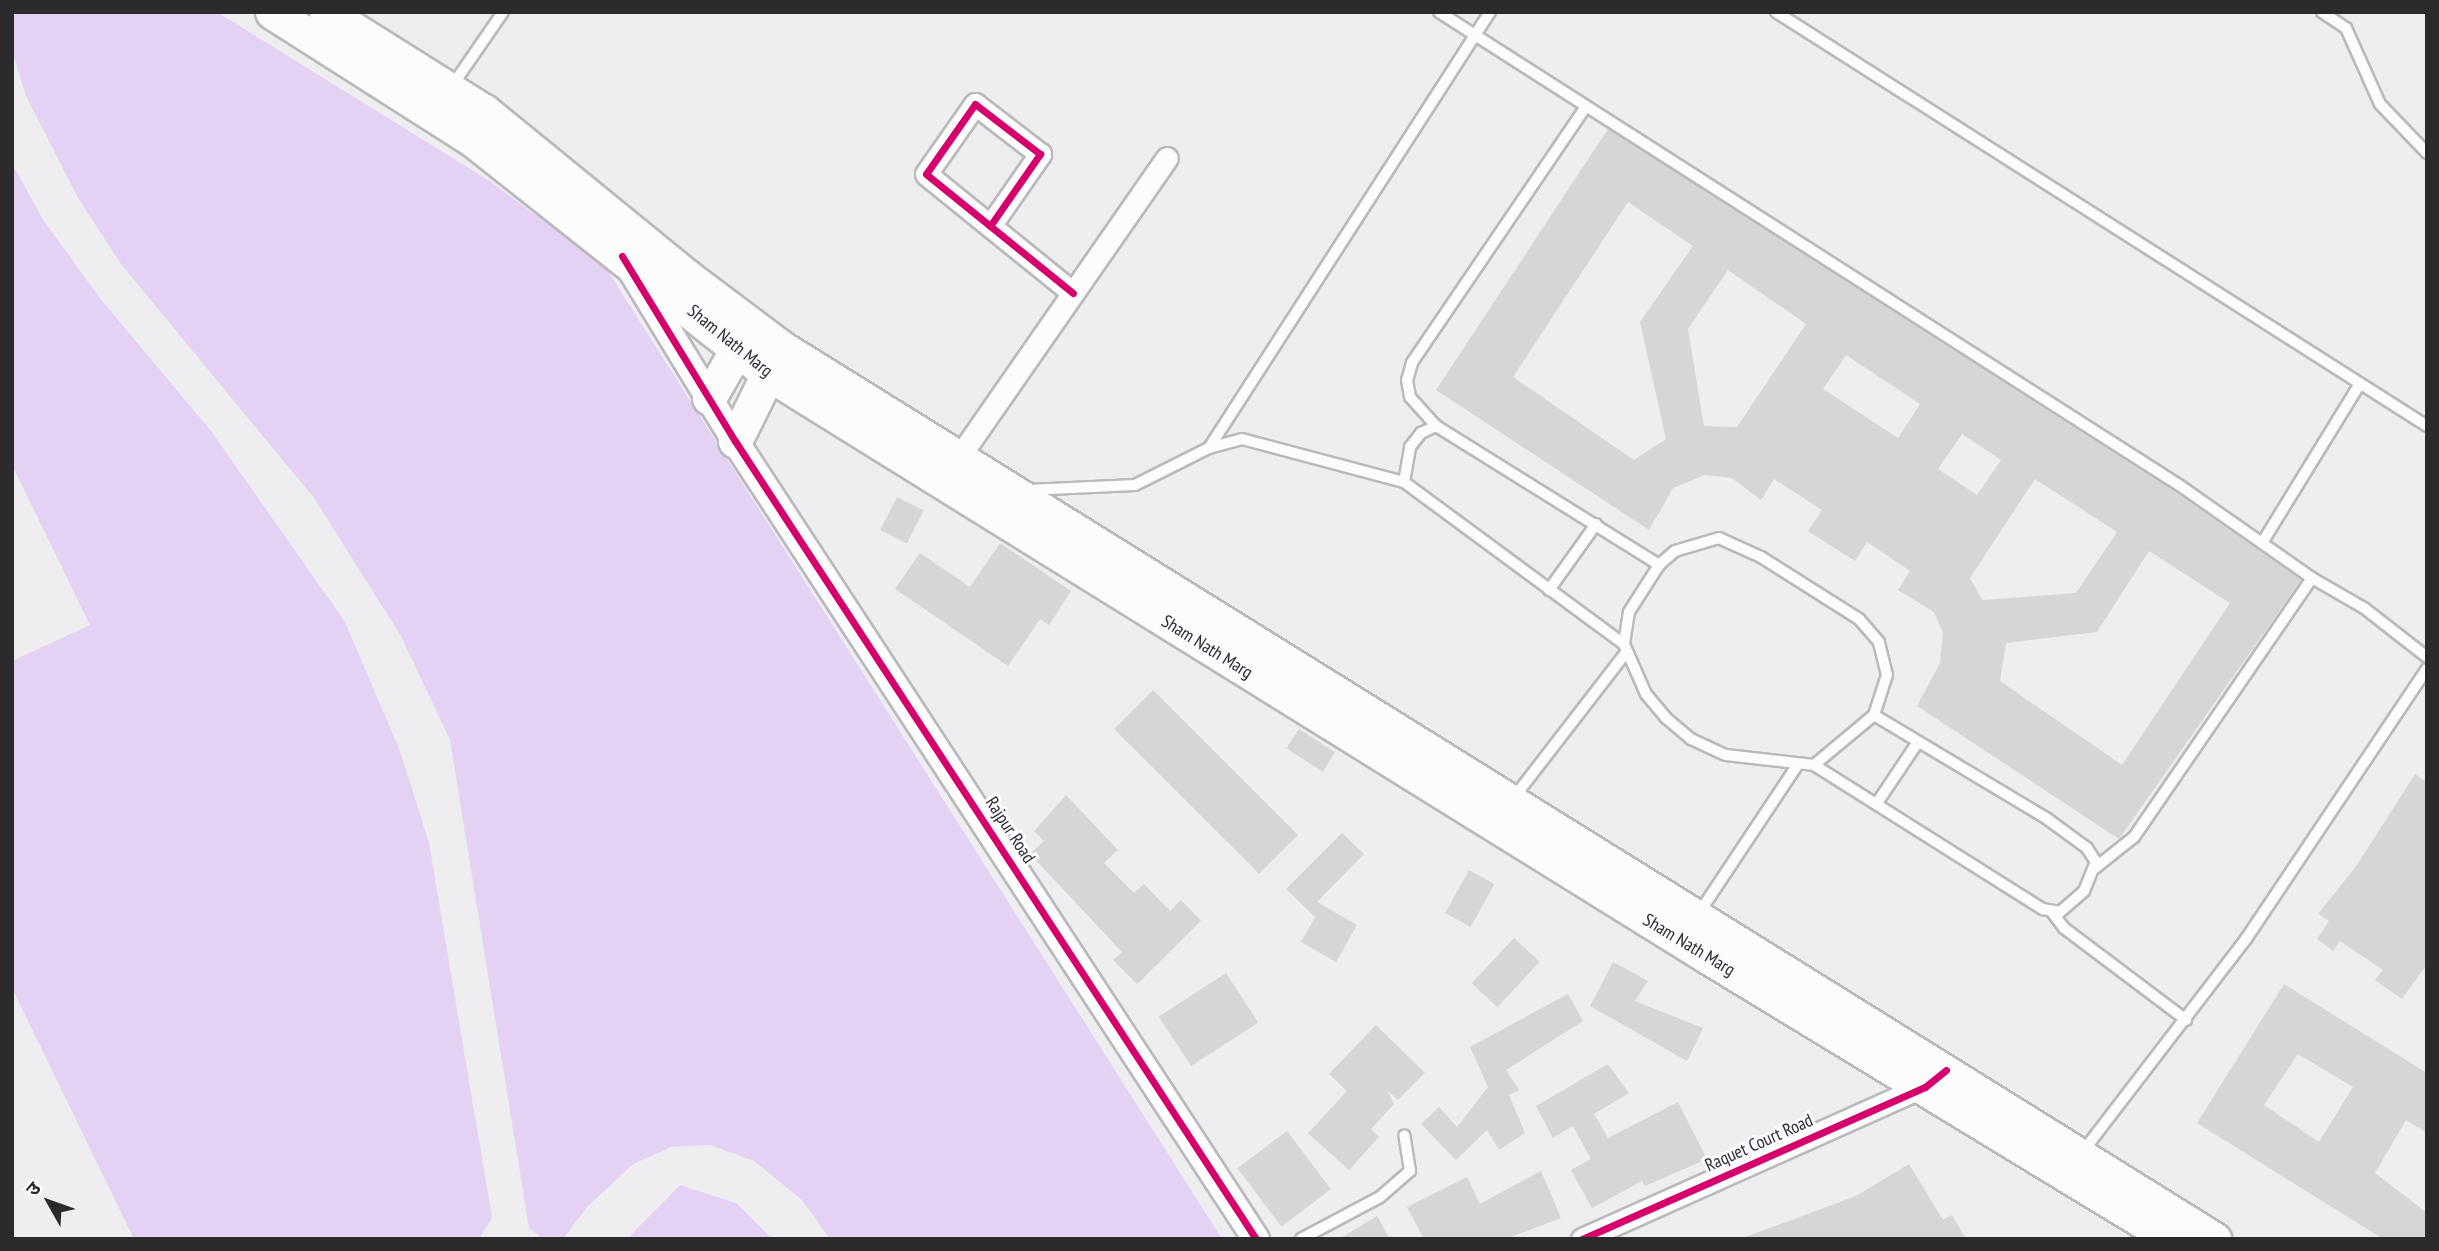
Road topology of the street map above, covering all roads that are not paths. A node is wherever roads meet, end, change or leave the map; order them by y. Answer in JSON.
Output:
{"nodes":[{"id":1,"x":272,"y":12,"type":"edge"},
{"id":2,"x":326,"y":12,"type":"edge"},
{"id":3,"x":503,"y":12,"type":"edge"},
{"id":4,"x":1439,"y":12,"type":"edge"},
{"id":5,"x":1490,"y":12,"type":"edge"},
{"id":6,"x":1776,"y":12,"type":"edge"},
{"id":7,"x":2322,"y":12,"type":"edge"},
{"id":8,"x":1474,"y":35,"type":"junction"},
{"id":9,"x":451,"y":88,"type":"junction"},
{"id":10,"x":1586,"y":108,"type":"junction"},
{"id":11,"x":2427,"y":153,"type":"edge"},
{"id":12,"x":1167,"y":158,"type":"dead end"},
{"id":13,"x":990,"y":226,"type":"junction"},
{"id":14,"x":622,"y":256,"type":"junction"},
{"id":15,"x":1073,"y":293,"type":"junction"},
{"id":16,"x":744,"y":336,"type":"junction"},
{"id":17,"x":774,"y":360,"type":"junction"},
{"id":18,"x":2360,"y":384,"type":"junction"},
{"id":19,"x":709,"y":398,"type":"junction"},
{"id":20,"x":1436,"y":426,"type":"junction"},
{"id":21,"x":2427,"y":426,"type":"edge"},
{"id":22,"x":735,"y":441,"type":"junction"},
{"id":23,"x":1209,"y":448,"type":"junction"},
{"id":24,"x":959,"y":457,"type":"junction"},
{"id":25,"x":1404,"y":482,"type":"junction"},
{"id":26,"x":1005,"y":503,"type":"junction"},
{"id":27,"x":1596,"y":524,"type":"junction"},
{"id":28,"x":2262,"y":543,"type":"junction"},
{"id":29,"x":1660,"y":565,"type":"junction"},
{"id":30,"x":2312,"y":578,"type":"junction"},
{"id":31,"x":1549,"y":590,"type":"junction"},
{"id":32,"x":1624,"y":649,"type":"junction"},
{"id":33,"x":2427,"y":657,"type":"edge"},
{"id":34,"x":2427,"y":669,"type":"edge"},
{"id":35,"x":1874,"y":715,"type":"junction"},
{"id":36,"x":1328,"y":722,"type":"junction"},
{"id":37,"x":1918,"y":742,"type":"junction"},
{"id":38,"x":1798,"y":764,"type":"junction"},
{"id":39,"x":1814,"y":765,"type":"junction"},
{"id":40,"x":1877,"y":803,"type":"junction"},
{"id":41,"x":1503,"y":814,"type":"junction"},
{"id":42,"x":1457,"y":818,"type":"dead end"},
{"id":43,"x":2095,"y":869,"type":"junction"},
{"id":44,"x":2052,"y":912,"type":"junction"},
{"id":45,"x":1610,"y":914,"type":"dead end"},
{"id":46,"x":1647,"y":920,"type":"junction"},
{"id":47,"x":1688,"y":930,"type":"junction"},
{"id":48,"x":2186,"y":1020,"type":"junction"},
{"id":49,"x":1935,"y":1079,"type":"junction"},
{"id":50,"x":1404,"y":1135,"type":"dead end"},
{"id":51,"x":2075,"y":1164,"type":"junction"},
{"id":52,"x":1256,"y":1239,"type":"edge"},
{"id":53,"x":1301,"y":1239,"type":"edge"},
{"id":54,"x":1582,"y":1239,"type":"edge"},
{"id":55,"x":2172,"y":1239,"type":"edge"},
{"id":56,"x":2214,"y":1239,"type":"edge"}],
"edges":[{"from":1,"to":14,"type":"main road","name":"Sham Nath Marg"},
{"from":2,"to":9,"type":"main road","name":"Sham Nath Marg"},
{"from":3,"to":9,"type":"lane"},
{"from":4,"to":8,"type":"lane"},
{"from":5,"to":8,"type":"lane"},
{"from":6,"to":18,"type":"lane"},
{"from":7,"to":11,"type":"lane"},
{"from":8,"to":10,"type":"lane"},
{"from":8,"to":23,"type":"lane"},
{"from":9,"to":16,"type":"main road","name":"Sham Nath Marg"},
{"from":10,"to":20,"type":"lane"},
{"from":10,"to":28,"type":"lane"},
{"from":12,"to":15,"type":"street"},
{"from":13,"to":13,"type":"street"},
{"from":13,"to":15,"type":"street"},
{"from":14,"to":16,"type":"main road","name":"Sham Nath Marg"},
{"from":14,"to":19,"type":"street","name":"Rajpur Road"},
{"from":15,"to":24,"type":"street"},
{"from":16,"to":17,"type":"main road","name":"Sham Nath Marg"},
{"from":16,"to":19,"type":"main road"},
{"from":17,"to":22,"type":"main road"},
{"from":17,"to":24,"type":"main road","name":"Sham Nath Marg"},
{"from":17,"to":26,"type":"main road","name":"Sham Nath Marg"},
{"from":18,"to":21,"type":"lane"},
{"from":18,"to":28,"type":"lane"},
{"from":19,"to":22,"type":"street","name":"Rajpur Road"},
{"from":20,"to":25,"type":"lane"},
{"from":20,"to":27,"type":"lane"},
{"from":22,"to":52,"type":"street","name":"Rajpur Road"},
{"from":23,"to":25,"type":"lane"},
{"from":23,"to":26,"type":"lane"},
{"from":24,"to":26,"type":"main road","name":"Sham Nath Marg"},
{"from":25,"to":31,"type":"lane"},
{"from":26,"to":36,"type":"main road","name":"Sham Nath Marg"},
{"from":26,"to":41,"type":"main road","name":"Sham Nath Marg"},
{"from":27,"to":29,"type":"lane"},
{"from":27,"to":31,"type":"lane"},
{"from":28,"to":30,"type":"lane"},
{"from":29,"to":32,"type":"lane"},
{"from":29,"to":35,"type":"lane"},
{"from":30,"to":33,"type":"lane"},
{"from":30,"to":43,"type":"lane"},
{"from":31,"to":32,"type":"lane"},
{"from":32,"to":38,"type":"lane"},
{"from":32,"to":41,"type":"lane"},
{"from":34,"to":48,"type":"lane"},
{"from":35,"to":37,"type":"lane"},
{"from":35,"to":39,"type":"lane"},
{"from":36,"to":41,"type":"main road","name":"Sham Nath Marg"},
{"from":36,"to":42,"type":"lane"},
{"from":37,"to":40,"type":"lane"},
{"from":37,"to":43,"type":"lane"},
{"from":38,"to":39,"type":"lane"},
{"from":38,"to":47,"type":"lane"},
{"from":39,"to":40,"type":"lane"},
{"from":40,"to":44,"type":"lane"},
{"from":41,"to":46,"type":"main road","name":"Sham Nath Marg"},
{"from":41,"to":47,"type":"main road","name":"Sham Nath Marg"},
{"from":43,"to":44,"type":"lane"},
{"from":44,"to":48,"type":"lane"},
{"from":45,"to":46,"type":"lane"},
{"from":46,"to":47,"type":"main road","name":"Sham Nath Marg"},
{"from":47,"to":49,"type":"main road","name":"Sham Nath Marg"},
{"from":48,"to":51,"type":"lane"},
{"from":49,"to":51,"type":"main road","name":"Sham Nath Marg"},
{"from":49,"to":54,"type":"street","name":"Raquet Court Road"},
{"from":50,"to":53,"type":"lane"},
{"from":51,"to":55,"type":"main road","name":"Sham Nath Marg"},
{"from":51,"to":56,"type":"main road","name":"Sham Nath Marg"}]}
